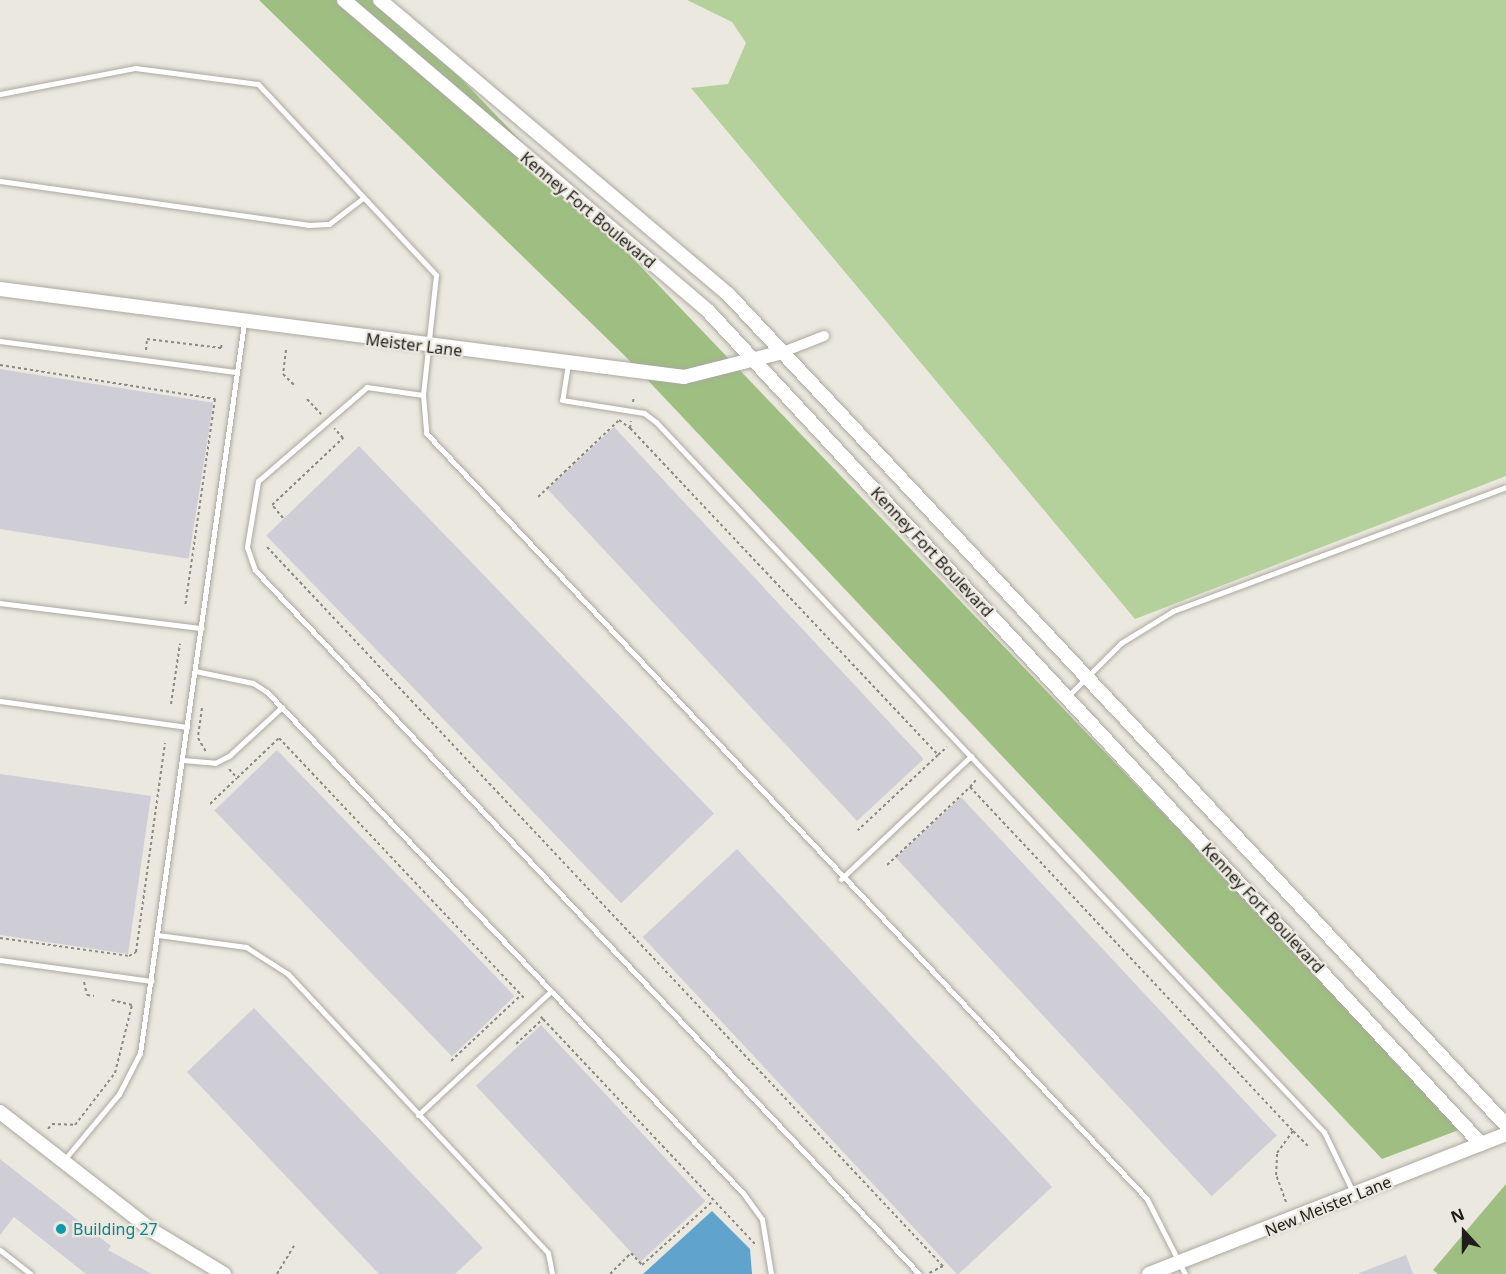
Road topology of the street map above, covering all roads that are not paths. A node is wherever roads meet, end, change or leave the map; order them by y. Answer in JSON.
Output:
{"nodes":[{"id":1,"x":344,"y":0,"type":"edge"},
{"id":2,"x":380,"y":0,"type":"edge"},
{"id":3,"x":0,"y":94,"type":"edge"},
{"id":4,"x":0,"y":181,"type":"edge"},
{"id":5,"x":363,"y":198,"type":"junction"},
{"id":6,"x":0,"y":289,"type":"edge"},
{"id":7,"x":244,"y":322,"type":"junction"},
{"id":8,"x":824,"y":336,"type":"dead end"},
{"id":9,"x":0,"y":341,"type":"edge"},
{"id":10,"x":431,"y":348,"type":"junction"},
{"id":11,"x":783,"y":352,"type":"junction"},
{"id":12,"x":754,"y":361,"type":"junction"},
{"id":13,"x":568,"y":364,"type":"junction"},
{"id":14,"x":237,"y":372,"type":"junction"},
{"id":15,"x":423,"y":395,"type":"junction"},
{"id":16,"x":1506,"y":487,"type":"edge"},
{"id":17,"x":0,"y":603,"type":"edge"},
{"id":18,"x":201,"y":628,"type":"junction"},
{"id":19,"x":195,"y":671,"type":"junction"},
{"id":20,"x":1087,"y":674,"type":"junction"},
{"id":21,"x":1067,"y":697,"type":"junction"},
{"id":22,"x":0,"y":701,"type":"edge"},
{"id":23,"x":282,"y":707,"type":"junction"},
{"id":24,"x":188,"y":727,"type":"junction"},
{"id":25,"x":970,"y":756,"type":"junction"},
{"id":26,"x":183,"y":760,"type":"junction"},
{"id":27,"x":841,"y":879,"type":"junction"},
{"id":28,"x":158,"y":935,"type":"junction"},
{"id":29,"x":0,"y":960,"type":"edge"},
{"id":30,"x":152,"y":981,"type":"junction"},
{"id":31,"x":550,"y":992,"type":"junction"},
{"id":32,"x":0,"y":1112,"type":"edge"},
{"id":33,"x":418,"y":1114,"type":"junction"},
{"id":34,"x":1506,"y":1125,"type":"edge"},
{"id":35,"x":1506,"y":1134,"type":"edge"},
{"id":36,"x":1481,"y":1144,"type":"junction"},
{"id":37,"x":63,"y":1161,"type":"junction"},
{"id":38,"x":1354,"y":1196,"type":"junction"},
{"id":39,"x":0,"y":1250,"type":"edge"},
{"id":40,"x":1183,"y":1268,"type":"edge"},
{"id":41,"x":31,"y":1274,"type":"edge"},
{"id":42,"x":224,"y":1274,"type":"edge"},
{"id":43,"x":552,"y":1274,"type":"edge"},
{"id":44,"x":771,"y":1274,"type":"edge"},
{"id":45,"x":919,"y":1274,"type":"edge"},
{"id":46,"x":1149,"y":1274,"type":"edge"}],
"edges":[{"from":1,"to":12,"type":"street","name":"Kenney Fort Boulevard"},
{"from":2,"to":11,"type":"street","name":"Kenney Fort Boulevard"},
{"from":3,"to":5,"type":"lane"},
{"from":4,"to":5,"type":"lane"},
{"from":5,"to":10,"type":"lane"},
{"from":6,"to":7,"type":"street","name":"Meister Lane"},
{"from":7,"to":10,"type":"street","name":"Meister Lane"},
{"from":7,"to":14,"type":"lane"},
{"from":8,"to":11,"type":"street","name":"Meister Lane"},
{"from":9,"to":14,"type":"lane"},
{"from":10,"to":13,"type":"street","name":"Meister Lane"},
{"from":10,"to":15,"type":"lane"},
{"from":11,"to":12,"type":"street","name":"Meister Lane"},
{"from":11,"to":20,"type":"street","name":"Kenney Fort Boulevard"},
{"from":12,"to":13,"type":"street","name":"Meister Lane"},
{"from":12,"to":21,"type":"street","name":"Kenney Fort Boulevard"},
{"from":13,"to":25,"type":"lane"},
{"from":14,"to":18,"type":"lane"},
{"from":15,"to":27,"type":"lane"},
{"from":15,"to":45,"type":"lane"},
{"from":16,"to":20,"type":"lane"},
{"from":17,"to":18,"type":"lane"},
{"from":18,"to":19,"type":"lane"},
{"from":19,"to":23,"type":"lane"},
{"from":19,"to":24,"type":"lane"},
{"from":20,"to":21,"type":"lane"},
{"from":20,"to":34,"type":"street","name":"Kenney Fort Boulevard"},
{"from":21,"to":36,"type":"street","name":"Kenney Fort Boulevard"},
{"from":22,"to":24,"type":"lane"},
{"from":23,"to":26,"type":"lane"},
{"from":23,"to":31,"type":"lane"},
{"from":24,"to":26,"type":"lane"},
{"from":25,"to":27,"type":"lane"},
{"from":25,"to":38,"type":"lane"},
{"from":26,"to":28,"type":"lane"},
{"from":27,"to":40,"type":"lane"},
{"from":28,"to":30,"type":"lane"},
{"from":28,"to":33,"type":"lane"},
{"from":29,"to":30,"type":"lane"},
{"from":30,"to":37,"type":"lane"},
{"from":31,"to":33,"type":"lane"},
{"from":31,"to":44,"type":"lane"},
{"from":32,"to":37,"type":"street"},
{"from":33,"to":43,"type":"lane"},
{"from":35,"to":36,"type":"street","name":"New Meister Lane"},
{"from":36,"to":38,"type":"street","name":"New Meister Lane"},
{"from":37,"to":42,"type":"street"},
{"from":38,"to":40,"type":"street","name":"New Meister Lane"},
{"from":39,"to":41,"type":"lane"},
{"from":40,"to":46,"type":"street","name":"New Meister Lane"}]}
